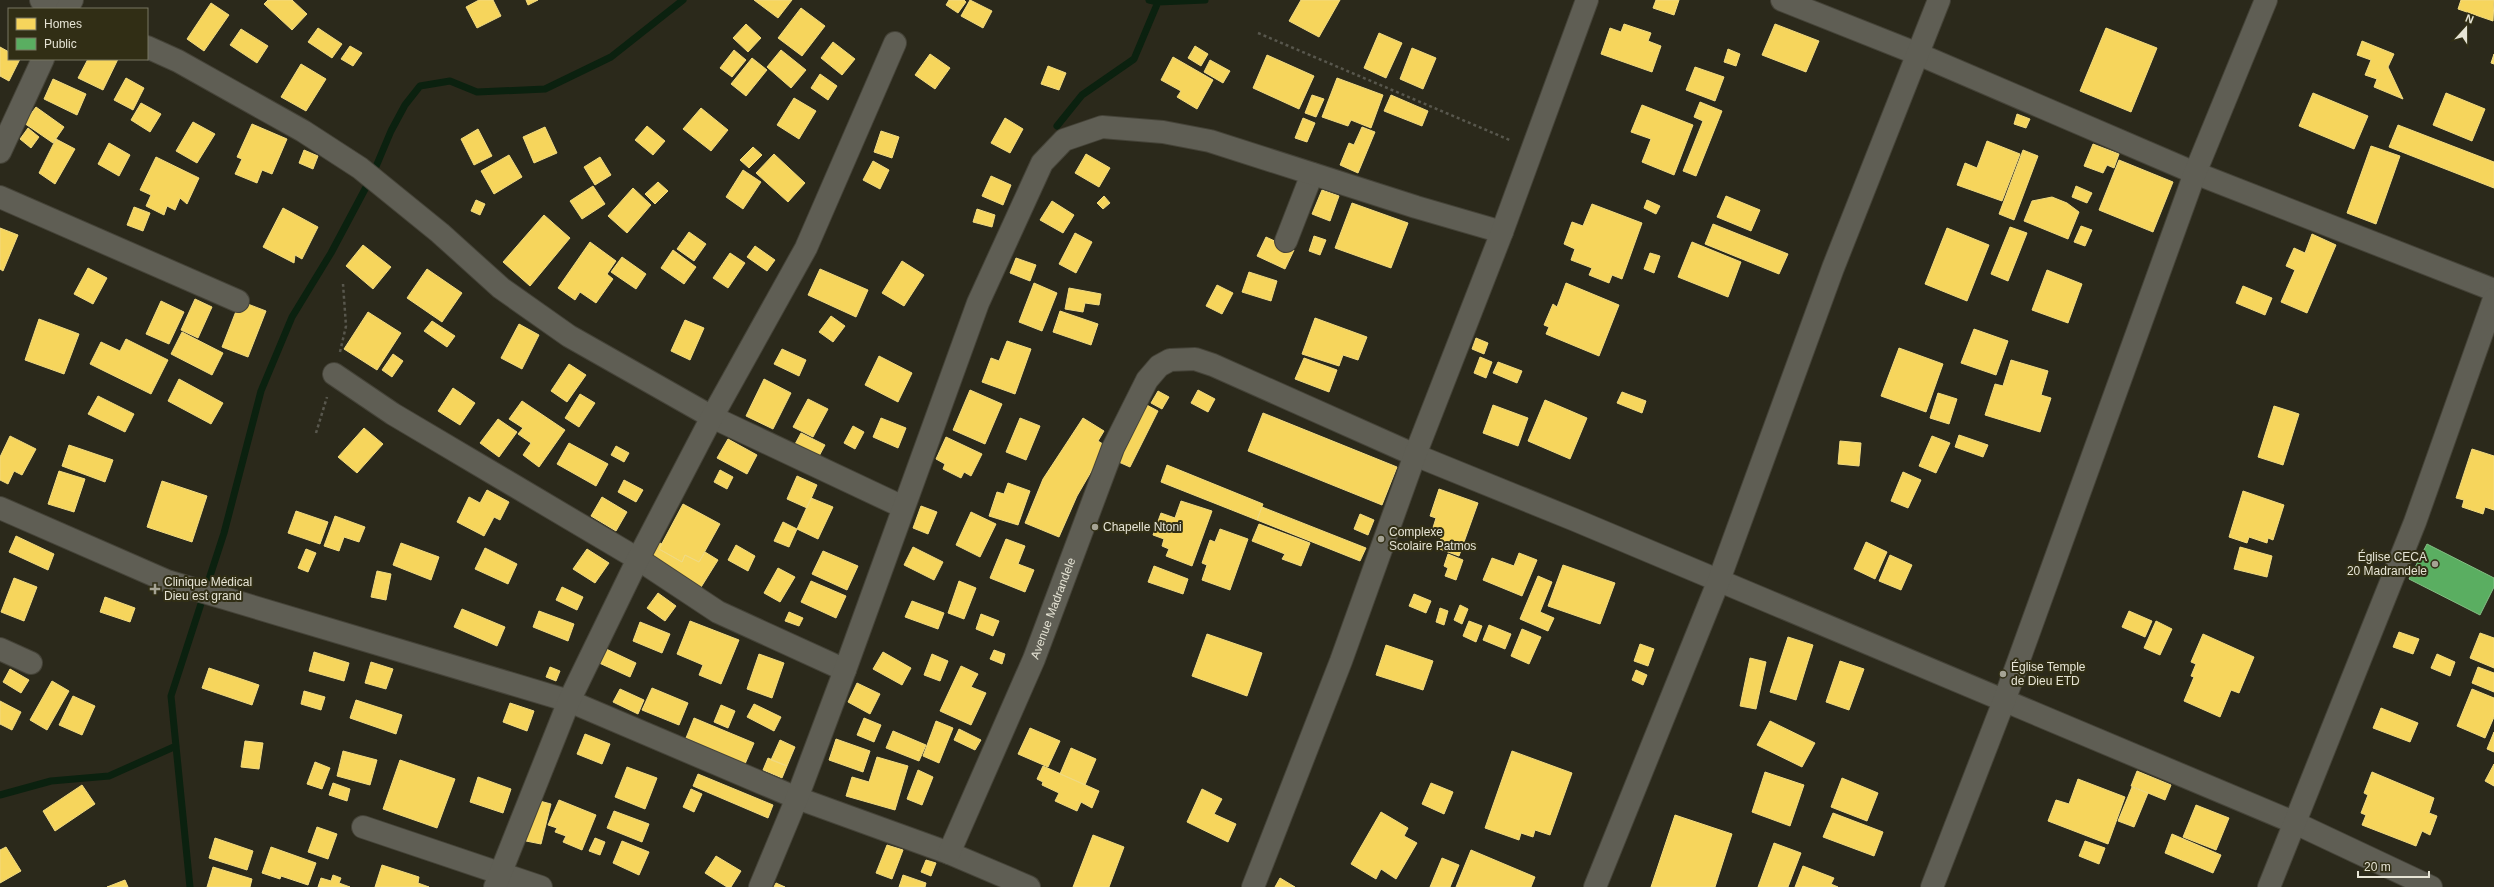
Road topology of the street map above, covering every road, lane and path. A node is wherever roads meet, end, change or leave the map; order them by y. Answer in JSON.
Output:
{"nodes":[{"id":1,"x":42,"y":0,"type":"edge"},
{"id":2,"x":1587,"y":0,"type":"edge"},
{"id":3,"x":1782,"y":0,"type":"edge"},
{"id":4,"x":1939,"y":0,"type":"edge"},
{"id":5,"x":2266,"y":0,"type":"edge"},
{"id":6,"x":56,"y":8,"type":"edge"},
{"id":7,"x":1258,"y":33,"type":"dead end"},
{"id":8,"x":895,"y":43,"type":"dead end"},
{"id":9,"x":148,"y":48,"type":"edge"},
{"id":10,"x":1918,"y":54,"type":"junction"},
{"id":11,"x":43,"y":60,"type":"edge"},
{"id":12,"x":1532,"y":150,"type":"junction"},
{"id":13,"x":0,"y":152,"type":"edge"},
{"id":14,"x":2195,"y":173,"type":"junction"},
{"id":15,"x":1312,"y":174,"type":"junction"},
{"id":16,"x":0,"y":197,"type":"edge"},
{"id":17,"x":1502,"y":232,"type":"junction"},
{"id":18,"x":1286,"y":240,"type":"dead end"},
{"id":19,"x":2494,"y":290,"type":"edge"},
{"id":20,"x":2494,"y":299,"type":"edge"},
{"id":21,"x":238,"y":301,"type":"dead end"},
{"id":22,"x":334,"y":374,"type":"dead end"},
{"id":23,"x":712,"y":417,"type":"junction"},
{"id":24,"x":1415,"y":455,"type":"junction"},
{"id":25,"x":903,"y":507,"type":"junction"},
{"id":26,"x":0,"y":508,"type":"edge"},
{"id":27,"x":638,"y":559,"type":"junction"},
{"id":28,"x":1718,"y":580,"type":"junction"},
{"id":29,"x":0,"y":649,"type":"edge"},
{"id":30,"x":31,"y":663,"type":"dead end"},
{"id":31,"x":845,"y":670,"type":"junction"},
{"id":32,"x":569,"y":701,"type":"junction"},
{"id":33,"x":2004,"y":701,"type":"junction"},
{"id":34,"x":797,"y":798,"type":"junction"},
{"id":35,"x":2293,"y":822,"type":"junction"},
{"id":36,"x":363,"y":827,"type":"dead end"},
{"id":37,"x":949,"y":853,"type":"junction"},
{"id":38,"x":498,"y":879,"type":"edge"},
{"id":39,"x":541,"y":887,"type":"edge"},
{"id":40,"x":760,"y":887,"type":"edge"},
{"id":41,"x":1029,"y":887,"type":"edge"},
{"id":42,"x":1253,"y":887,"type":"edge"},
{"id":43,"x":1595,"y":887,"type":"edge"},
{"id":44,"x":1932,"y":887,"type":"edge"},
{"id":45,"x":2269,"y":887,"type":"edge"},
{"id":46,"x":2431,"y":887,"type":"edge"}],
"edges":[{"from":1,"to":6,"type":"street"},
{"from":2,"to":12,"type":"street"},
{"from":3,"to":10,"type":"street"},
{"from":4,"to":10,"type":"street"},
{"from":5,"to":14,"type":"street"},
{"from":7,"to":12,"type":"path"},
{"from":8,"to":23,"type":"street"},
{"from":9,"to":23,"type":"street"},
{"from":10,"to":14,"type":"street"},
{"from":10,"to":28,"type":"street"},
{"from":11,"to":13,"type":"street"},
{"from":12,"to":17,"type":"street"},
{"from":14,"to":19,"type":"street"},
{"from":14,"to":33,"type":"street"},
{"from":15,"to":17,"type":"street"},
{"from":15,"to":18,"type":"street"},
{"from":15,"to":25,"type":"street"},
{"from":16,"to":21,"type":"street"},
{"from":17,"to":24,"type":"street"},
{"from":20,"to":35,"type":"street"},
{"from":22,"to":27,"type":"street"},
{"from":23,"to":25,"type":"street"},
{"from":23,"to":27,"type":"street"},
{"from":24,"to":28,"type":"street"},
{"from":24,"to":37,"type":"street","name":"Avenue Madrandele"},
{"from":24,"to":42,"type":"street"},
{"from":25,"to":31,"type":"street"},
{"from":26,"to":32,"type":"street"},
{"from":27,"to":31,"type":"street"},
{"from":27,"to":32,"type":"street"},
{"from":28,"to":33,"type":"street"},
{"from":28,"to":43,"type":"street"},
{"from":29,"to":30,"type":"street"},
{"from":31,"to":34,"type":"street"},
{"from":32,"to":34,"type":"street"},
{"from":32,"to":38,"type":"street"},
{"from":33,"to":35,"type":"street"},
{"from":33,"to":44,"type":"street"},
{"from":34,"to":37,"type":"street"},
{"from":34,"to":40,"type":"street"},
{"from":35,"to":45,"type":"street"},
{"from":35,"to":46,"type":"street"},
{"from":36,"to":38,"type":"street"},
{"from":37,"to":41,"type":"street"},
{"from":38,"to":39,"type":"street"}]}
